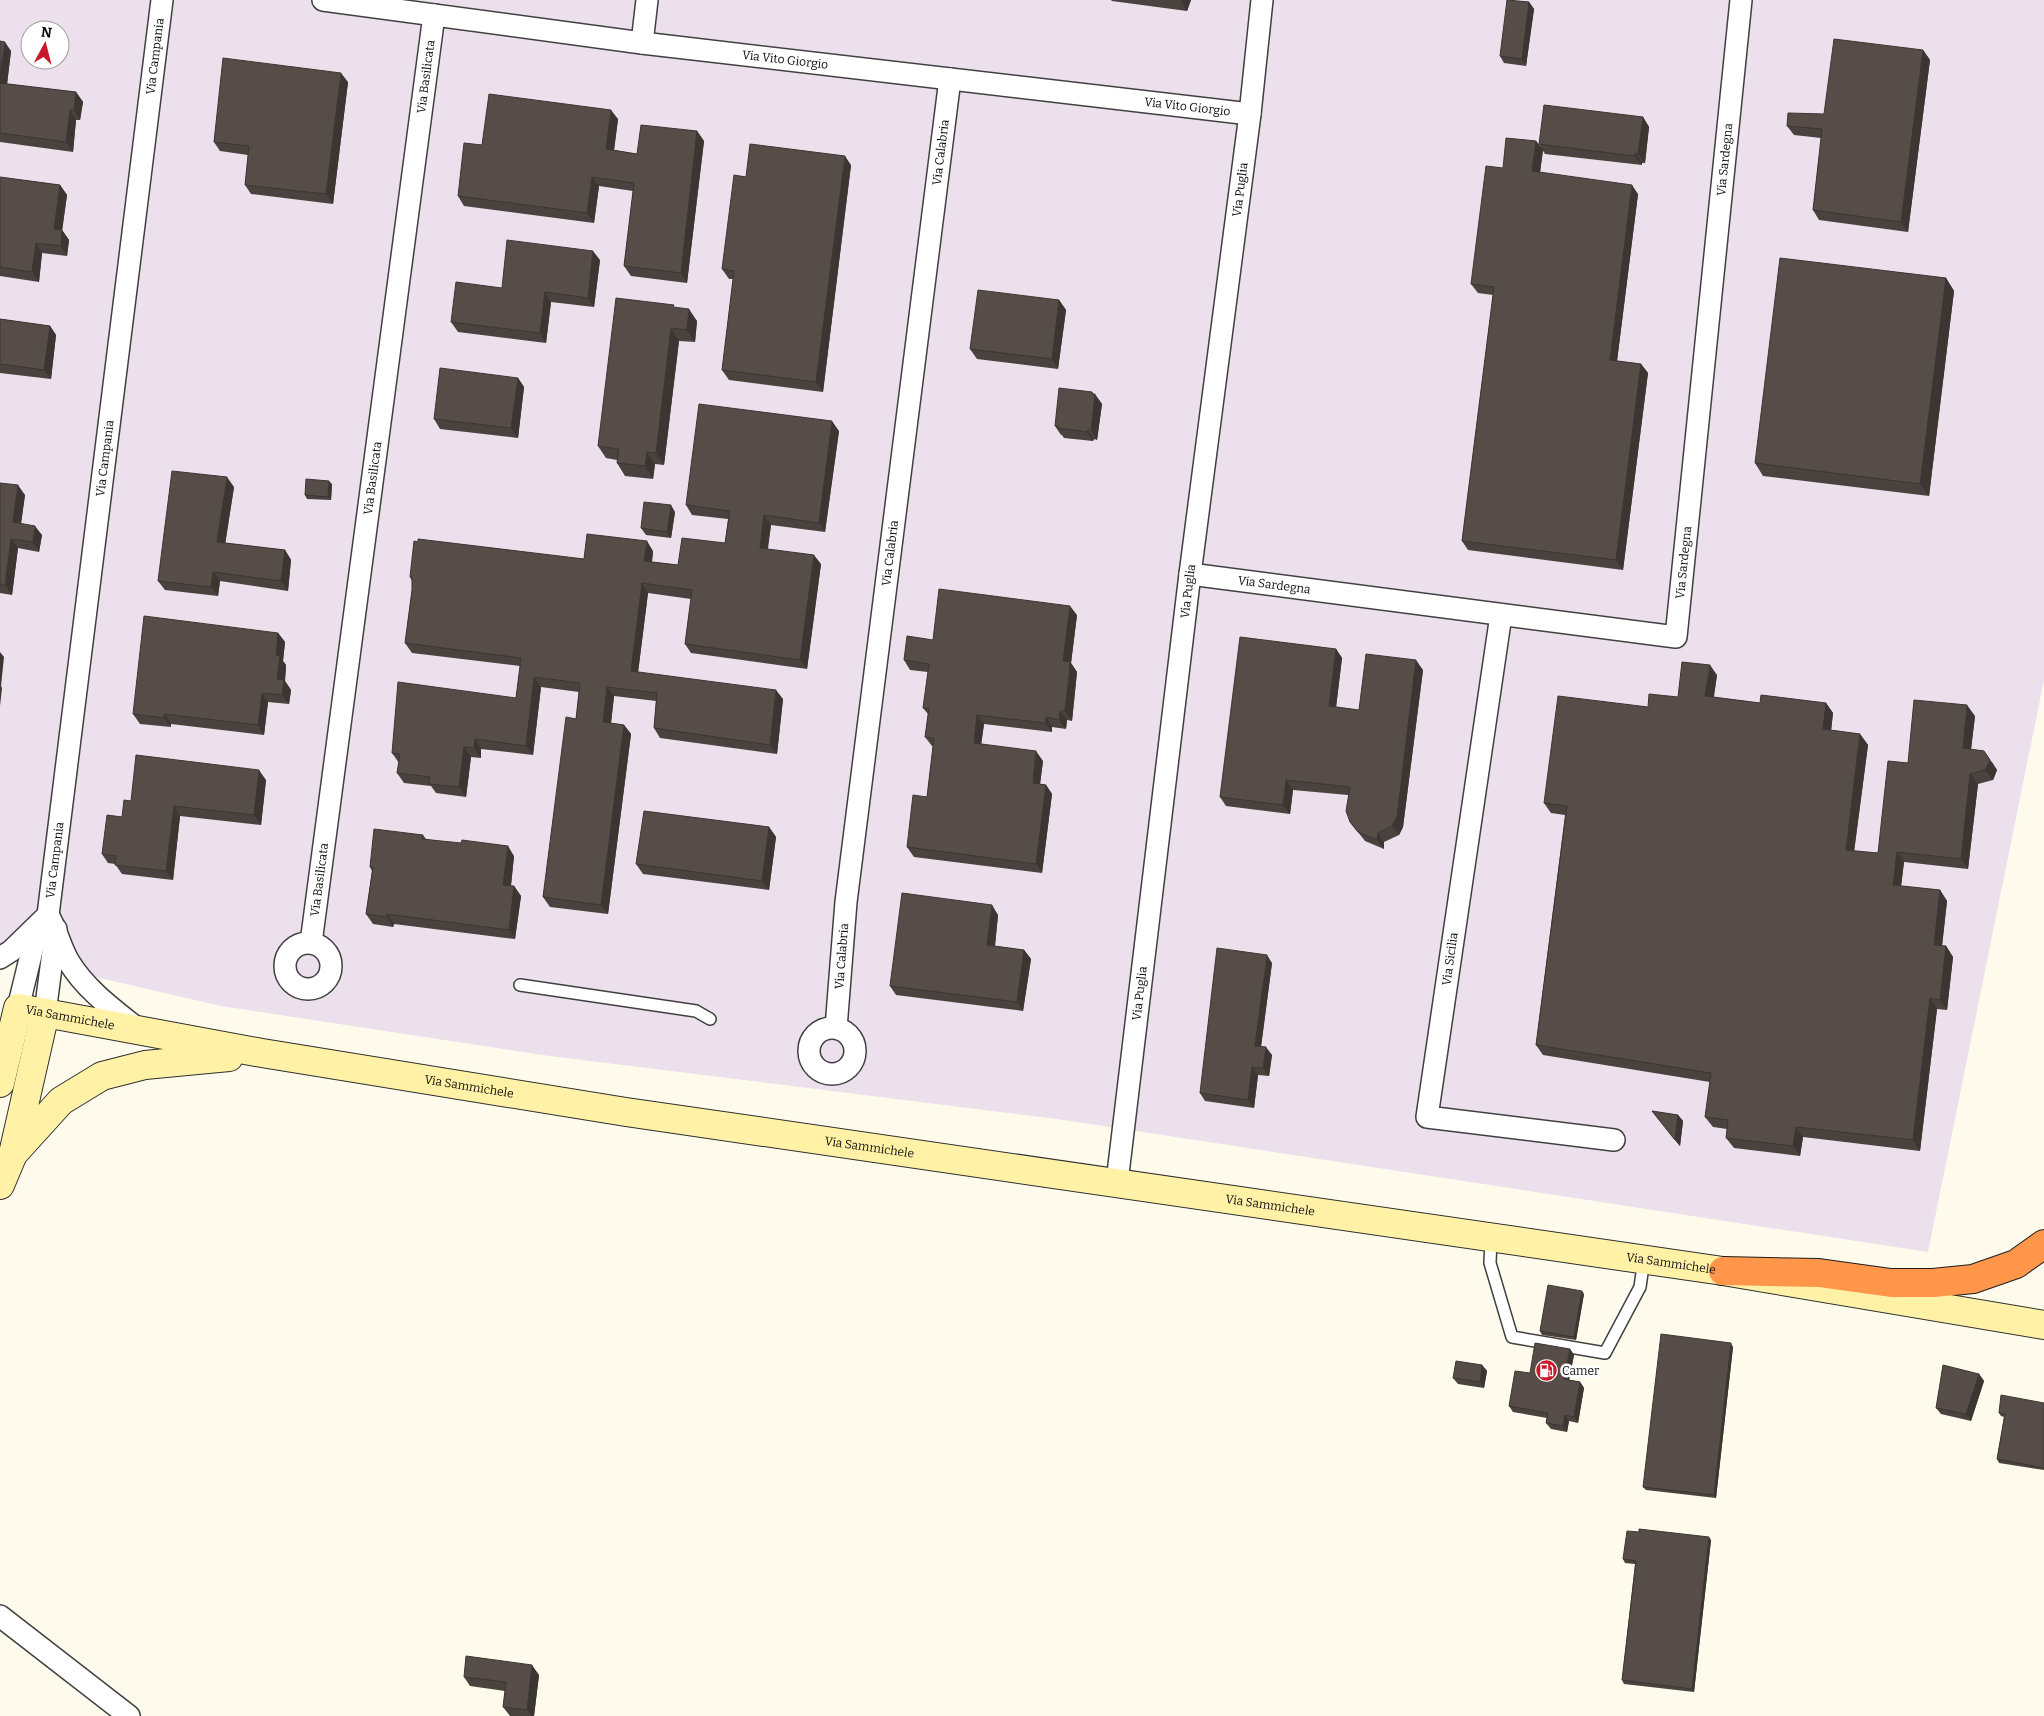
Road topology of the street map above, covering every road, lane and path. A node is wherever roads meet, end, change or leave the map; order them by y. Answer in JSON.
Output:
{"nodes":[{"id":1,"x":162,"y":0,"type":"edge"},
{"id":2,"x":323,"y":0,"type":"edge"},
{"id":3,"x":647,"y":0,"type":"edge"},
{"id":4,"x":1262,"y":0,"type":"edge"},
{"id":5,"x":1741,"y":0,"type":"edge"},
{"id":6,"x":346,"y":1,"type":"edge"},
{"id":7,"x":434,"y":15,"type":"junction"},
{"id":8,"x":642,"y":43,"type":"junction"},
{"id":9,"x":950,"y":79,"type":"junction"},
{"id":10,"x":1250,"y":114,"type":"junction"},
{"id":11,"x":1190,"y":574,"type":"junction"},
{"id":12,"x":1501,"y":614,"type":"junction"},
{"id":13,"x":47,"y":923,"type":"junction"},
{"id":14,"x":310,"y":943,"type":"dead end"},
{"id":15,"x":0,"y":958,"type":"edge"},
{"id":16,"x":520,"y":985,"type":"dead end"},
{"id":17,"x":18,"y":1008,"type":"junction"},
{"id":18,"x":45,"y":1013,"type":"junction"},
{"id":19,"x":710,"y":1019,"type":"dead end"},
{"id":20,"x":836,"y":1028,"type":"dead end"},
{"id":21,"x":139,"y":1031,"type":"junction"},
{"id":22,"x":262,"y":1053,"type":"junction"},
{"id":23,"x":0,"y":1082,"type":"edge"},
{"id":24,"x":1614,"y":1140,"type":"dead end"},
{"id":25,"x":13,"y":1154,"type":"junction"},
{"id":26,"x":1117,"y":1182,"type":"junction"},
{"id":27,"x":0,"y":1185,"type":"edge"},
{"id":28,"x":1492,"y":1236,"type":"junction"},
{"id":29,"x":2044,"y":1244,"type":"edge"},
{"id":30,"x":1644,"y":1259,"type":"junction"},
{"id":31,"x":1723,"y":1271,"type":"junction"},
{"id":32,"x":2044,"y":1325,"type":"edge"},
{"id":33,"x":2,"y":1616,"type":"edge"},
{"id":34,"x":129,"y":1716,"type":"edge"}],
"edges":[{"from":1,"to":13,"type":"street","name":"Via Campania"},
{"from":2,"to":6,"type":"street","name":"Via Vito Giorgio"},
{"from":3,"to":8,"type":"street"},
{"from":4,"to":10,"type":"street","name":"Via Puglia"},
{"from":5,"to":12,"type":"street","name":"Via Sardegna"},
{"from":6,"to":7,"type":"street","name":"Via Vito Giorgio"},
{"from":7,"to":8,"type":"street","name":"Via Vito Giorgio"},
{"from":7,"to":14,"type":"street","name":"Via Basilicata"},
{"from":8,"to":9,"type":"street","name":"Via Vito Giorgio"},
{"from":9,"to":10,"type":"street","name":"Via Vito Giorgio"},
{"from":9,"to":20,"type":"street","name":"Via Calabria"},
{"from":10,"to":11,"type":"street","name":"Via Puglia"},
{"from":11,"to":12,"type":"street","name":"Via Sardegna"},
{"from":11,"to":26,"type":"street","name":"Via Puglia"},
{"from":12,"to":24,"type":"street","name":"Via Sicilia"},
{"from":13,"to":15,"type":"street"},
{"from":13,"to":17,"type":"street","name":"Via Campania"},
{"from":13,"to":18,"type":"street","name":"Via Campania"},
{"from":13,"to":21,"type":"street","name":"Via Campania"},
{"from":16,"to":19,"type":"lane"},
{"from":17,"to":18,"type":"main road","name":"Via Sammichele"},
{"from":17,"to":23,"type":"main road"},
{"from":18,"to":21,"type":"main road","name":"Via Sammichele"},
{"from":18,"to":25,"type":"main road"},
{"from":21,"to":22,"type":"main road","name":"Via Sammichele"},
{"from":22,"to":25,"type":"main road"},
{"from":22,"to":26,"type":"main road","name":"Via Sammichele"},
{"from":25,"to":27,"type":"main road"},
{"from":26,"to":28,"type":"main road","name":"Via Sammichele"},
{"from":28,"to":30,"type":"main road","name":"Via Sammichele"},
{"from":28,"to":30,"type":"lane"},
{"from":29,"to":31,"type":"highway"},
{"from":30,"to":31,"type":"main road","name":"Via Sammichele"},
{"from":31,"to":32,"type":"main road","name":"Via Sammichele"},
{"from":33,"to":34,"type":"street"}]}
